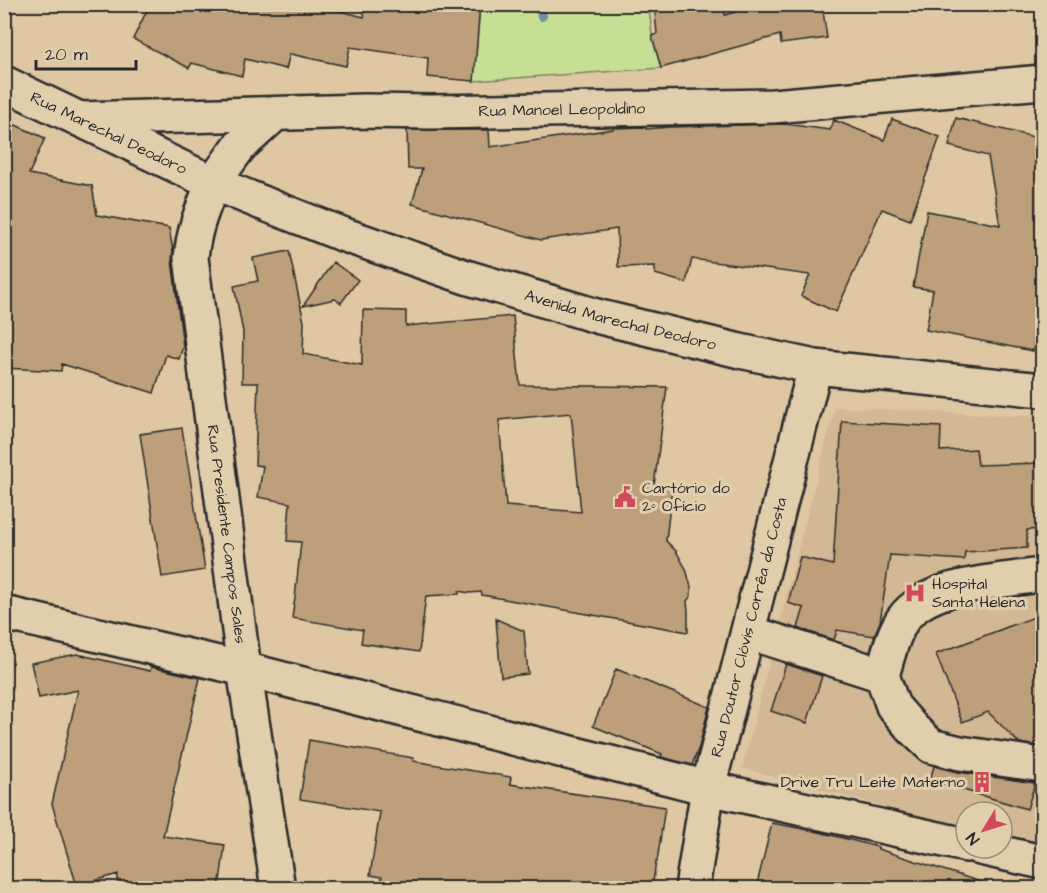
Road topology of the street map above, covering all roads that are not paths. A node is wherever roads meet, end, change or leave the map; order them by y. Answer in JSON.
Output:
{"nodes":[{"id":1,"x":1042,"y":82,"type":"edge"},
{"id":2,"x":4,"y":83,"type":"edge"},
{"id":3,"x":275,"y":114,"type":"junction"},
{"id":4,"x":79,"y":119,"type":"junction"},
{"id":5,"x":213,"y":183,"type":"junction"},
{"id":6,"x":815,"y":367,"type":"junction"},
{"id":7,"x":1042,"y":390,"type":"edge"},
{"id":8,"x":1033,"y":576,"type":"dead end"},
{"id":9,"x":4,"y":613,"type":"edge"},
{"id":10,"x":748,"y":632,"type":"junction"},
{"id":11,"x":244,"y":669,"type":"junction"},
{"id":12,"x":882,"y":675,"type":"junction"},
{"id":13,"x":1042,"y":765,"type":"edge"},
{"id":14,"x":708,"y":789,"type":"junction"},
{"id":15,"x":954,"y":842,"type":"edge"},
{"id":16,"x":1014,"y":856,"type":"edge"},
{"id":17,"x":1042,"y":862,"type":"edge"},
{"id":18,"x":278,"y":888,"type":"edge"},
{"id":19,"x":692,"y":888,"type":"edge"}],
"edges":[{"from":1,"to":3,"type":"main road","name":"Rua Manoel Leopoldino"},
{"from":2,"to":4,"type":"main road","name":"Rua Marechal Deodoro"},
{"from":3,"to":4,"type":"main road","name":"Rua Manoel Leopoldino"},
{"from":3,"to":5,"type":"main road","name":"Rua Presidente Campos Sales"},
{"from":4,"to":5,"type":"main road","name":"Rua Marechal Deodoro"},
{"from":5,"to":6,"type":"main road","name":"Avenida Marechal Deodoro"},
{"from":5,"to":11,"type":"main road","name":"Rua Presidente Campos Sales"},
{"from":6,"to":7,"type":"main road","name":"Avenida Marechal Deodoro"},
{"from":6,"to":10,"type":"main road","name":"Rua Doutor Clóvis Corrêa da Costa"},
{"from":8,"to":12,"type":"main road"},
{"from":9,"to":11,"type":"main road"},
{"from":10,"to":12,"type":"main road"},
{"from":10,"to":14,"type":"main road","name":"Rua Doutor Clóvis Corrêa da Costa"},
{"from":11,"to":14,"type":"main road"},
{"from":11,"to":18,"type":"main road","name":"Rua Presidente Campos Sales"},
{"from":12,"to":13,"type":"main road"},
{"from":14,"to":15,"type":"main road"},
{"from":14,"to":19,"type":"main road","name":"Rua Doutor Clóvis Corrêa da Costa"},
{"from":16,"to":17,"type":"main road"}]}
